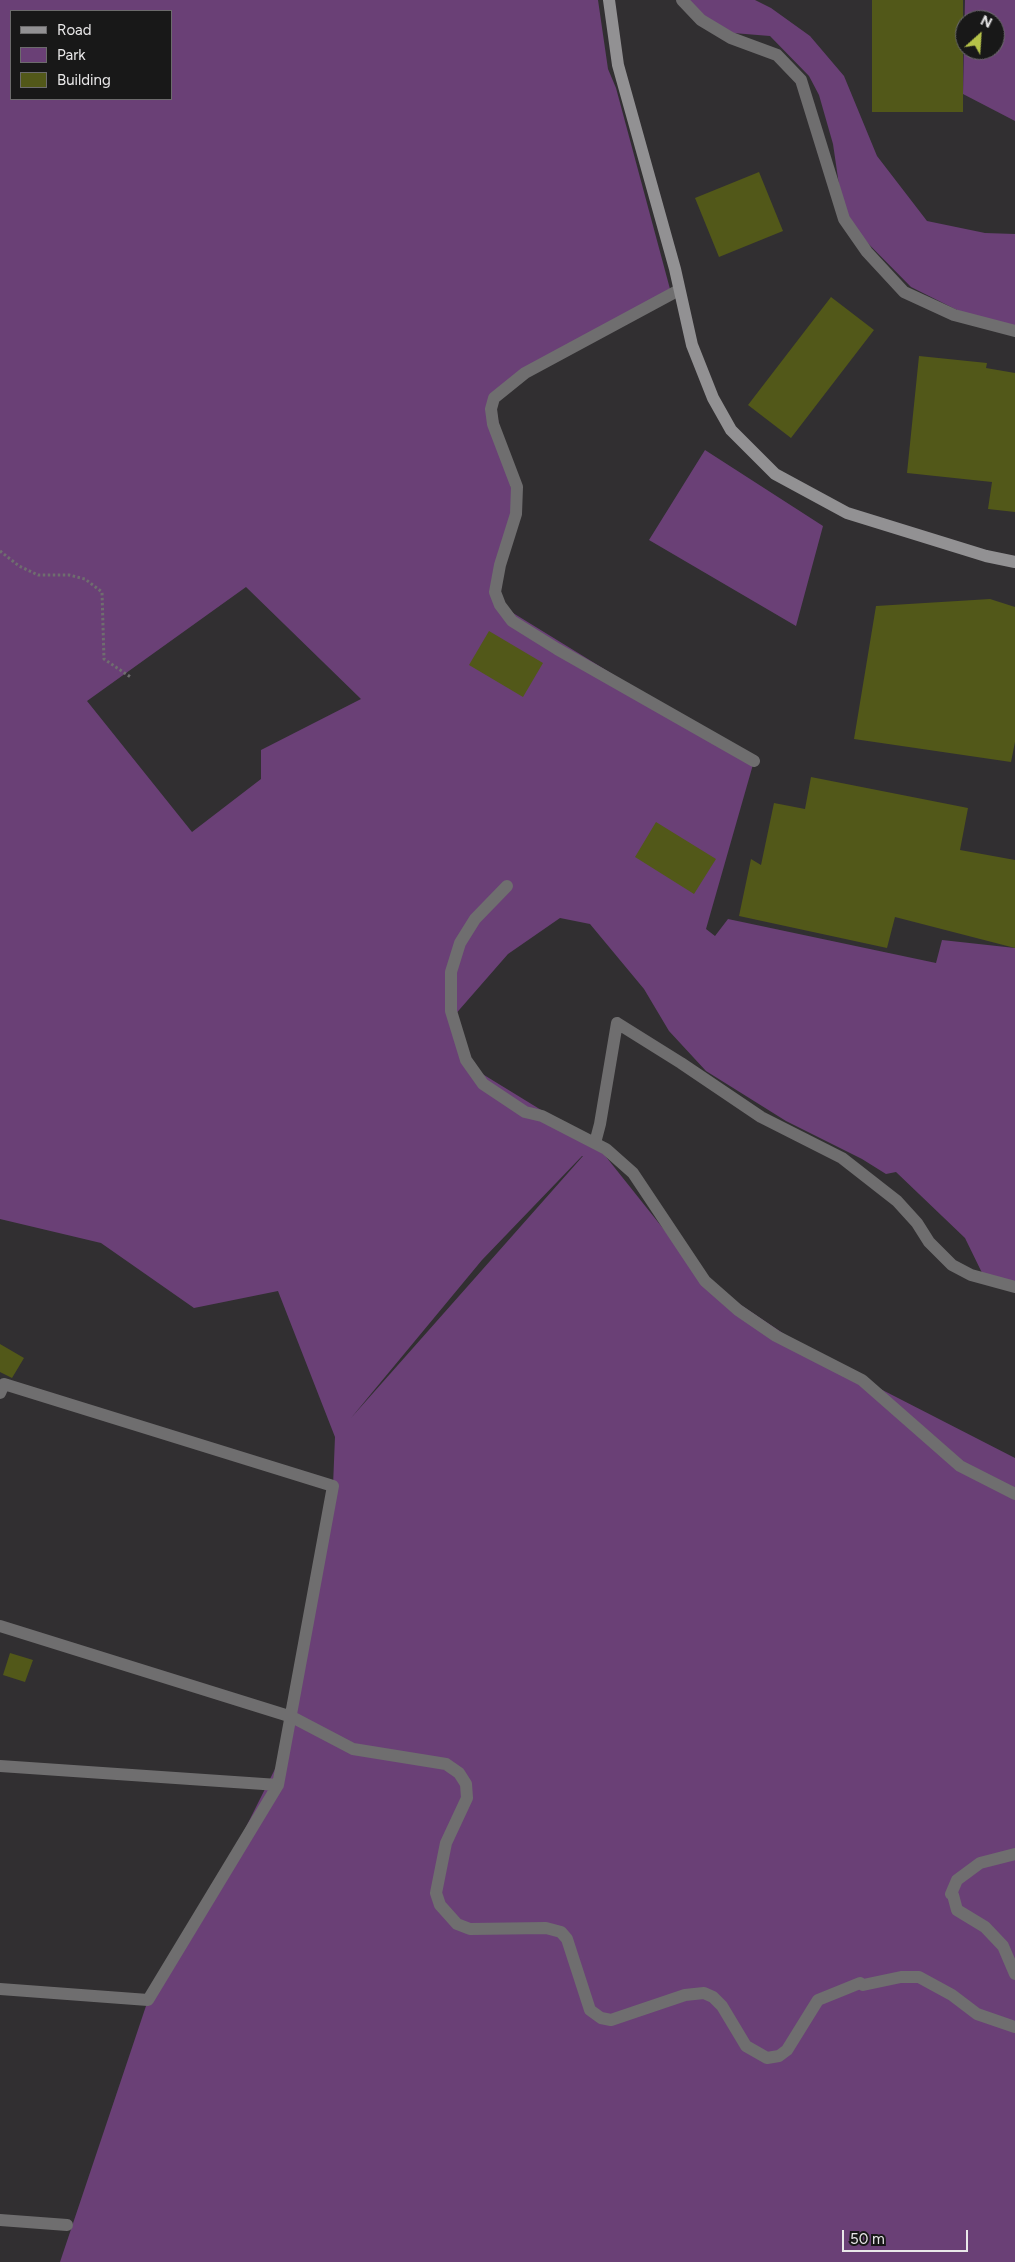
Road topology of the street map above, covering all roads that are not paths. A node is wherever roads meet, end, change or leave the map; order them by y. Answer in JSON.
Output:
{"nodes":[{"id":1,"x":610,"y":0,"type":"edge"},
{"id":2,"x":682,"y":0,"type":"edge"},
{"id":3,"x":680,"y":290,"type":"junction"},
{"id":4,"x":1015,"y":332,"type":"edge"},
{"id":5,"x":1015,"y":562,"type":"edge"},
{"id":6,"x":754,"y":761,"type":"dead end"},
{"id":7,"x":507,"y":886,"type":"dead end"},
{"id":8,"x":594,"y":1143,"type":"junction"},
{"id":9,"x":1015,"y":1287,"type":"edge"},
{"id":10,"x":0,"y":1393,"type":"edge"},
{"id":11,"x":1015,"y":1494,"type":"edge"},
{"id":12,"x":0,"y":1626,"type":"edge"},
{"id":13,"x":292,"y":1716,"type":"junction"},
{"id":14,"x":0,"y":1766,"type":"edge"},
{"id":15,"x":278,"y":1785,"type":"junction"},
{"id":16,"x":1015,"y":1854,"type":"edge"},
{"id":17,"x":1015,"y":1974,"type":"edge"},
{"id":18,"x":0,"y":1989,"type":"edge"},
{"id":19,"x":1015,"y":2027,"type":"edge"},
{"id":20,"x":0,"y":2220,"type":"edge"},
{"id":21,"x":67,"y":2225,"type":"dead end"}],
"edges":[{"from":1,"to":3,"type":"street"},
{"from":2,"to":4,"type":"street"},
{"from":3,"to":5,"type":"street"},
{"from":3,"to":6,"type":"street"},
{"from":7,"to":8,"type":"street"},
{"from":8,"to":9,"type":"street"},
{"from":8,"to":11,"type":"street"},
{"from":10,"to":13,"type":"street"},
{"from":12,"to":13,"type":"street"},
{"from":13,"to":15,"type":"street"},
{"from":13,"to":19,"type":"street"},
{"from":14,"to":15,"type":"street"},
{"from":15,"to":18,"type":"street"},
{"from":16,"to":17,"type":"street"},
{"from":20,"to":21,"type":"street"}]}
